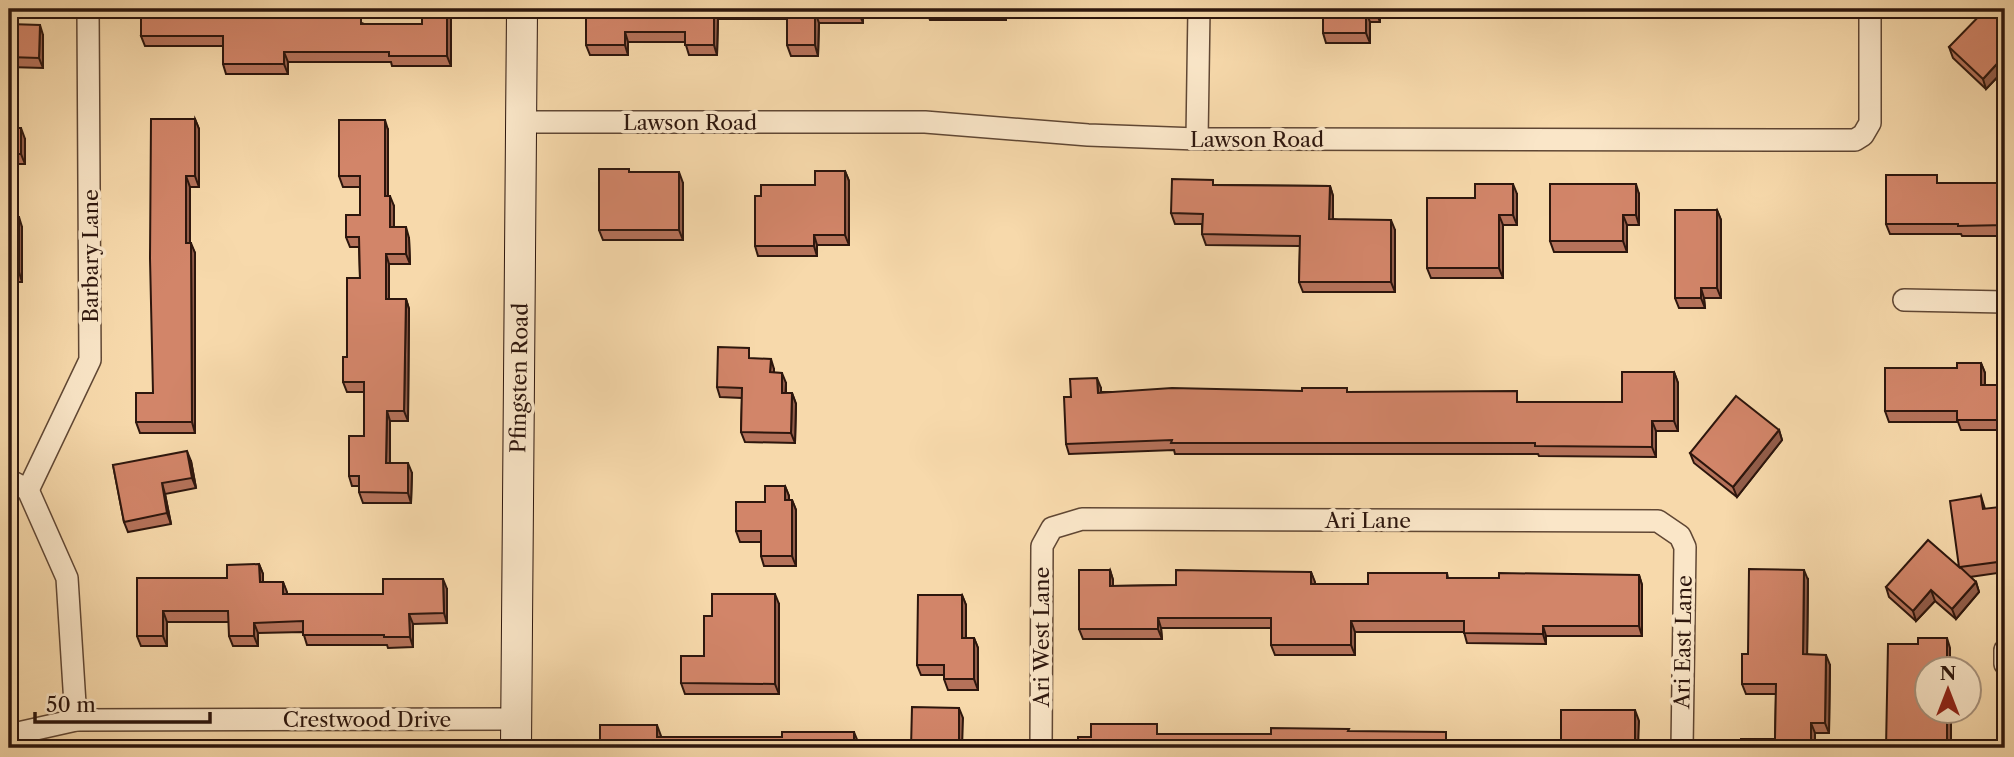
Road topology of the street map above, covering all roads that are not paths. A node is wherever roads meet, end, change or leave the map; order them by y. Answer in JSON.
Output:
{"nodes":[{"id":1,"x":89,"y":9,"type":"edge"},
{"id":2,"x":522,"y":9,"type":"edge"},
{"id":3,"x":1199,"y":9,"type":"edge"},
{"id":4,"x":1870,"y":9,"type":"edge"},
{"id":5,"x":521,"y":122,"type":"junction"},
{"id":6,"x":1197,"y":139,"type":"junction"},
{"id":7,"x":1904,"y":300,"type":"dead end"},
{"id":8,"x":2005,"y":302,"type":"edge"},
{"id":9,"x":9,"y":480,"type":"edge"},
{"id":10,"x":28,"y":490,"type":"junction"},
{"id":11,"x":1052,"y":528,"type":"joint"},
{"id":12,"x":1680,"y":536,"type":"joint"},
{"id":13,"x":2005,"y":650,"type":"edge"},
{"id":14,"x":2005,"y":664,"type":"edge"},
{"id":15,"x":76,"y":720,"type":"junction"},
{"id":16,"x":516,"y":734,"type":"edge"},
{"id":17,"x":9,"y":735,"type":"edge"},
{"id":18,"x":1041,"y":748,"type":"edge"},
{"id":19,"x":1682,"y":748,"type":"edge"}],
"edges":[{"from":1,"to":10,"type":"street","name":"Barbary Lane"},
{"from":2,"to":5,"type":"main road","name":"Pfingsten Road"},
{"from":3,"to":6,"type":"street"},
{"from":4,"to":6,"type":"street","name":"Lawson Road"},
{"from":5,"to":6,"type":"street","name":"Lawson Road"},
{"from":5,"to":16,"type":"main road","name":"Pfingsten Road"},
{"from":7,"to":8,"type":"street"},
{"from":9,"to":10,"type":"street"},
{"from":10,"to":15,"type":"street"},
{"from":11,"to":12,"type":"street","name":"Ari Lane"},
{"from":11,"to":18,"type":"street","name":"Ari West Lane"},
{"from":12,"to":19,"type":"street","name":"Ari East Lane"},
{"from":13,"to":14,"type":"street"},
{"from":15,"to":16,"type":"street","name":"Crestwood Drive"},
{"from":15,"to":17,"type":"street","name":"Crestwood Drive"}]}
